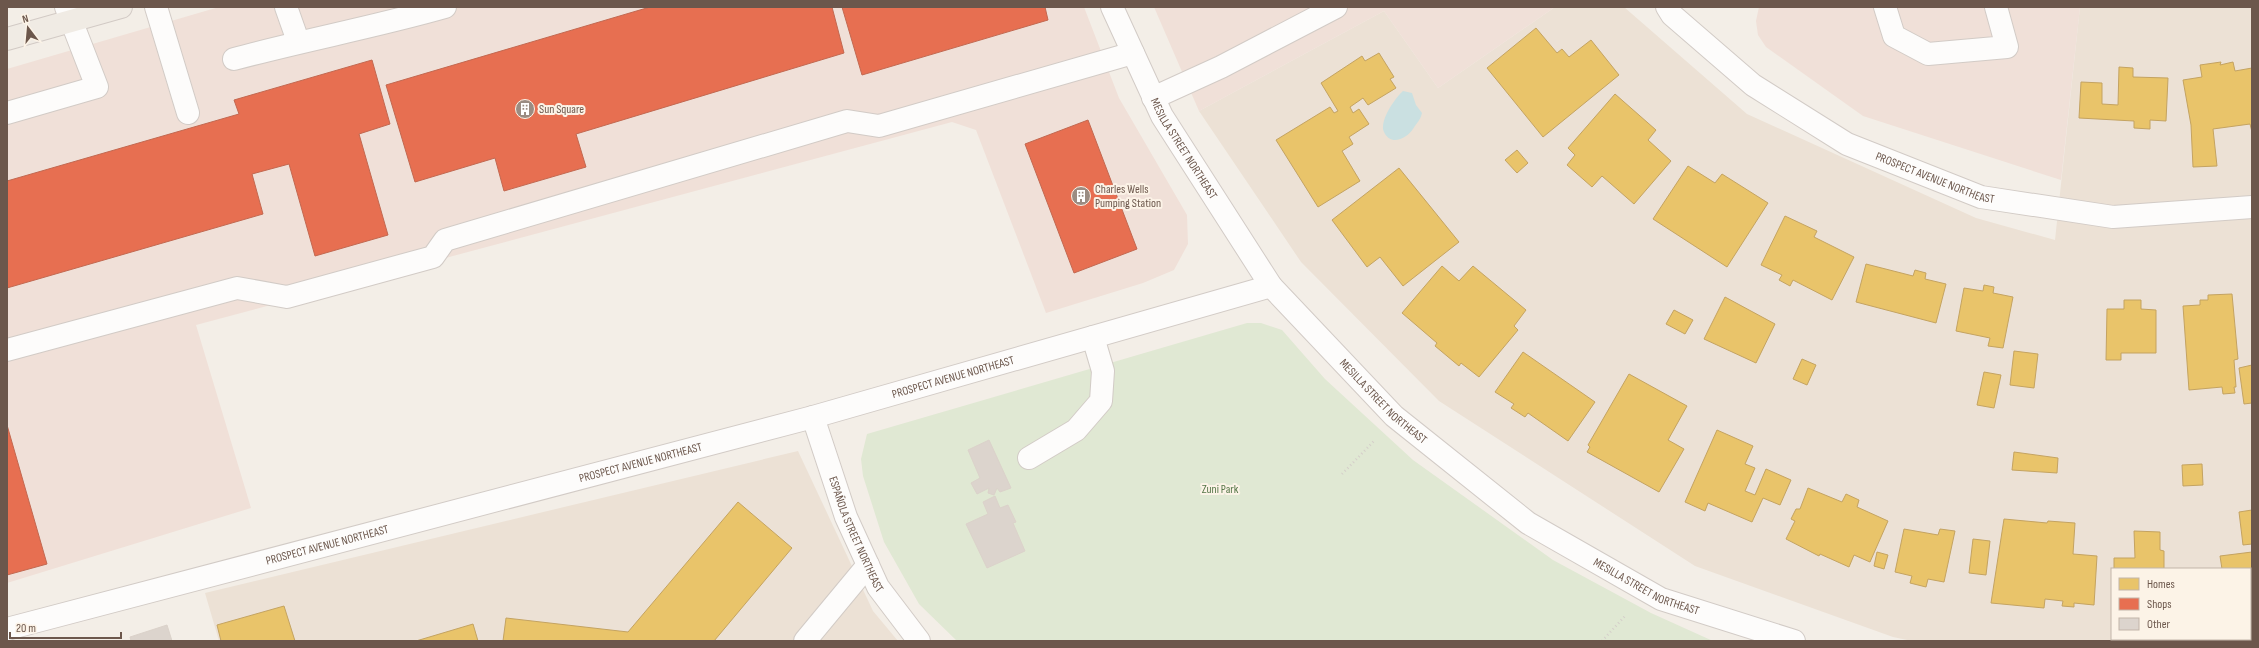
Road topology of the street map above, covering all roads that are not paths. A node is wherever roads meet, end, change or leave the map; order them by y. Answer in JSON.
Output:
{"nodes":[{"id":1,"x":121,"y":7,"type":"edge"},
{"id":2,"x":156,"y":7,"type":"edge"},
{"id":3,"x":286,"y":7,"type":"edge"},
{"id":4,"x":445,"y":7,"type":"edge"},
{"id":5,"x":1112,"y":7,"type":"edge"},
{"id":6,"x":1336,"y":7,"type":"edge"},
{"id":7,"x":1667,"y":7,"type":"edge"},
{"id":8,"x":1885,"y":7,"type":"edge"},
{"id":9,"x":1996,"y":7,"type":"edge"},
{"id":10,"x":69,"y":14,"type":"edge"},
{"id":11,"x":7,"y":39,"type":"edge"},
{"id":12,"x":298,"y":41,"type":"junction"},
{"id":13,"x":1133,"y":53,"type":"junction"},
{"id":14,"x":234,"y":59,"type":"dead end"},
{"id":15,"x":1154,"y":98,"type":"junction"},
{"id":16,"x":8,"y":110,"type":"edge"},
{"id":17,"x":188,"y":113,"type":"dead end"},
{"id":18,"x":2252,"y":206,"type":"edge"},
{"id":19,"x":1272,"y":286,"type":"junction"},
{"id":20,"x":1093,"y":337,"type":"junction"},
{"id":21,"x":7,"y":350,"type":"edge"},
{"id":22,"x":813,"y":417,"type":"junction"},
{"id":23,"x":1029,"y":458,"type":"dead end"},
{"id":24,"x":868,"y":565,"type":"junction"},
{"id":25,"x":7,"y":629,"type":"edge"},
{"id":26,"x":805,"y":641,"type":"edge"},
{"id":27,"x":919,"y":641,"type":"edge"},
{"id":28,"x":1794,"y":641,"type":"edge"}],
"edges":[{"from":1,"to":10,"type":"main road"},
{"from":2,"to":17,"type":"street"},
{"from":3,"to":12,"type":"street"},
{"from":4,"to":12,"type":"street"},
{"from":5,"to":13,"type":"street","name":"MESILLA STREET NORTHEAST"},
{"from":6,"to":15,"type":"street"},
{"from":7,"to":18,"type":"street","name":"PROSPECT AVENUE NORTHEAST"},
{"from":8,"to":9,"type":"street"},
{"from":10,"to":11,"type":"main road"},
{"from":10,"to":16,"type":"street"},
{"from":12,"to":14,"type":"street"},
{"from":13,"to":15,"type":"street","name":"MESILLA STREET NORTHEAST"},
{"from":13,"to":21,"type":"street"},
{"from":15,"to":19,"type":"street","name":"MESILLA STREET NORTHEAST"},
{"from":19,"to":20,"type":"street","name":"PROSPECT AVENUE NORTHEAST"},
{"from":19,"to":28,"type":"street","name":"MESILLA STREET NORTHEAST"},
{"from":20,"to":22,"type":"street","name":"PROSPECT AVENUE NORTHEAST"},
{"from":20,"to":23,"type":"street"},
{"from":22,"to":24,"type":"street","name":"ESPAÑOLA STREET NORTHEAST"},
{"from":22,"to":25,"type":"street","name":"PROSPECT AVENUE NORTHEAST"},
{"from":24,"to":26,"type":"street"},
{"from":24,"to":27,"type":"street","name":"ESPAÑOLA STREET NORTHEAST"}]}
